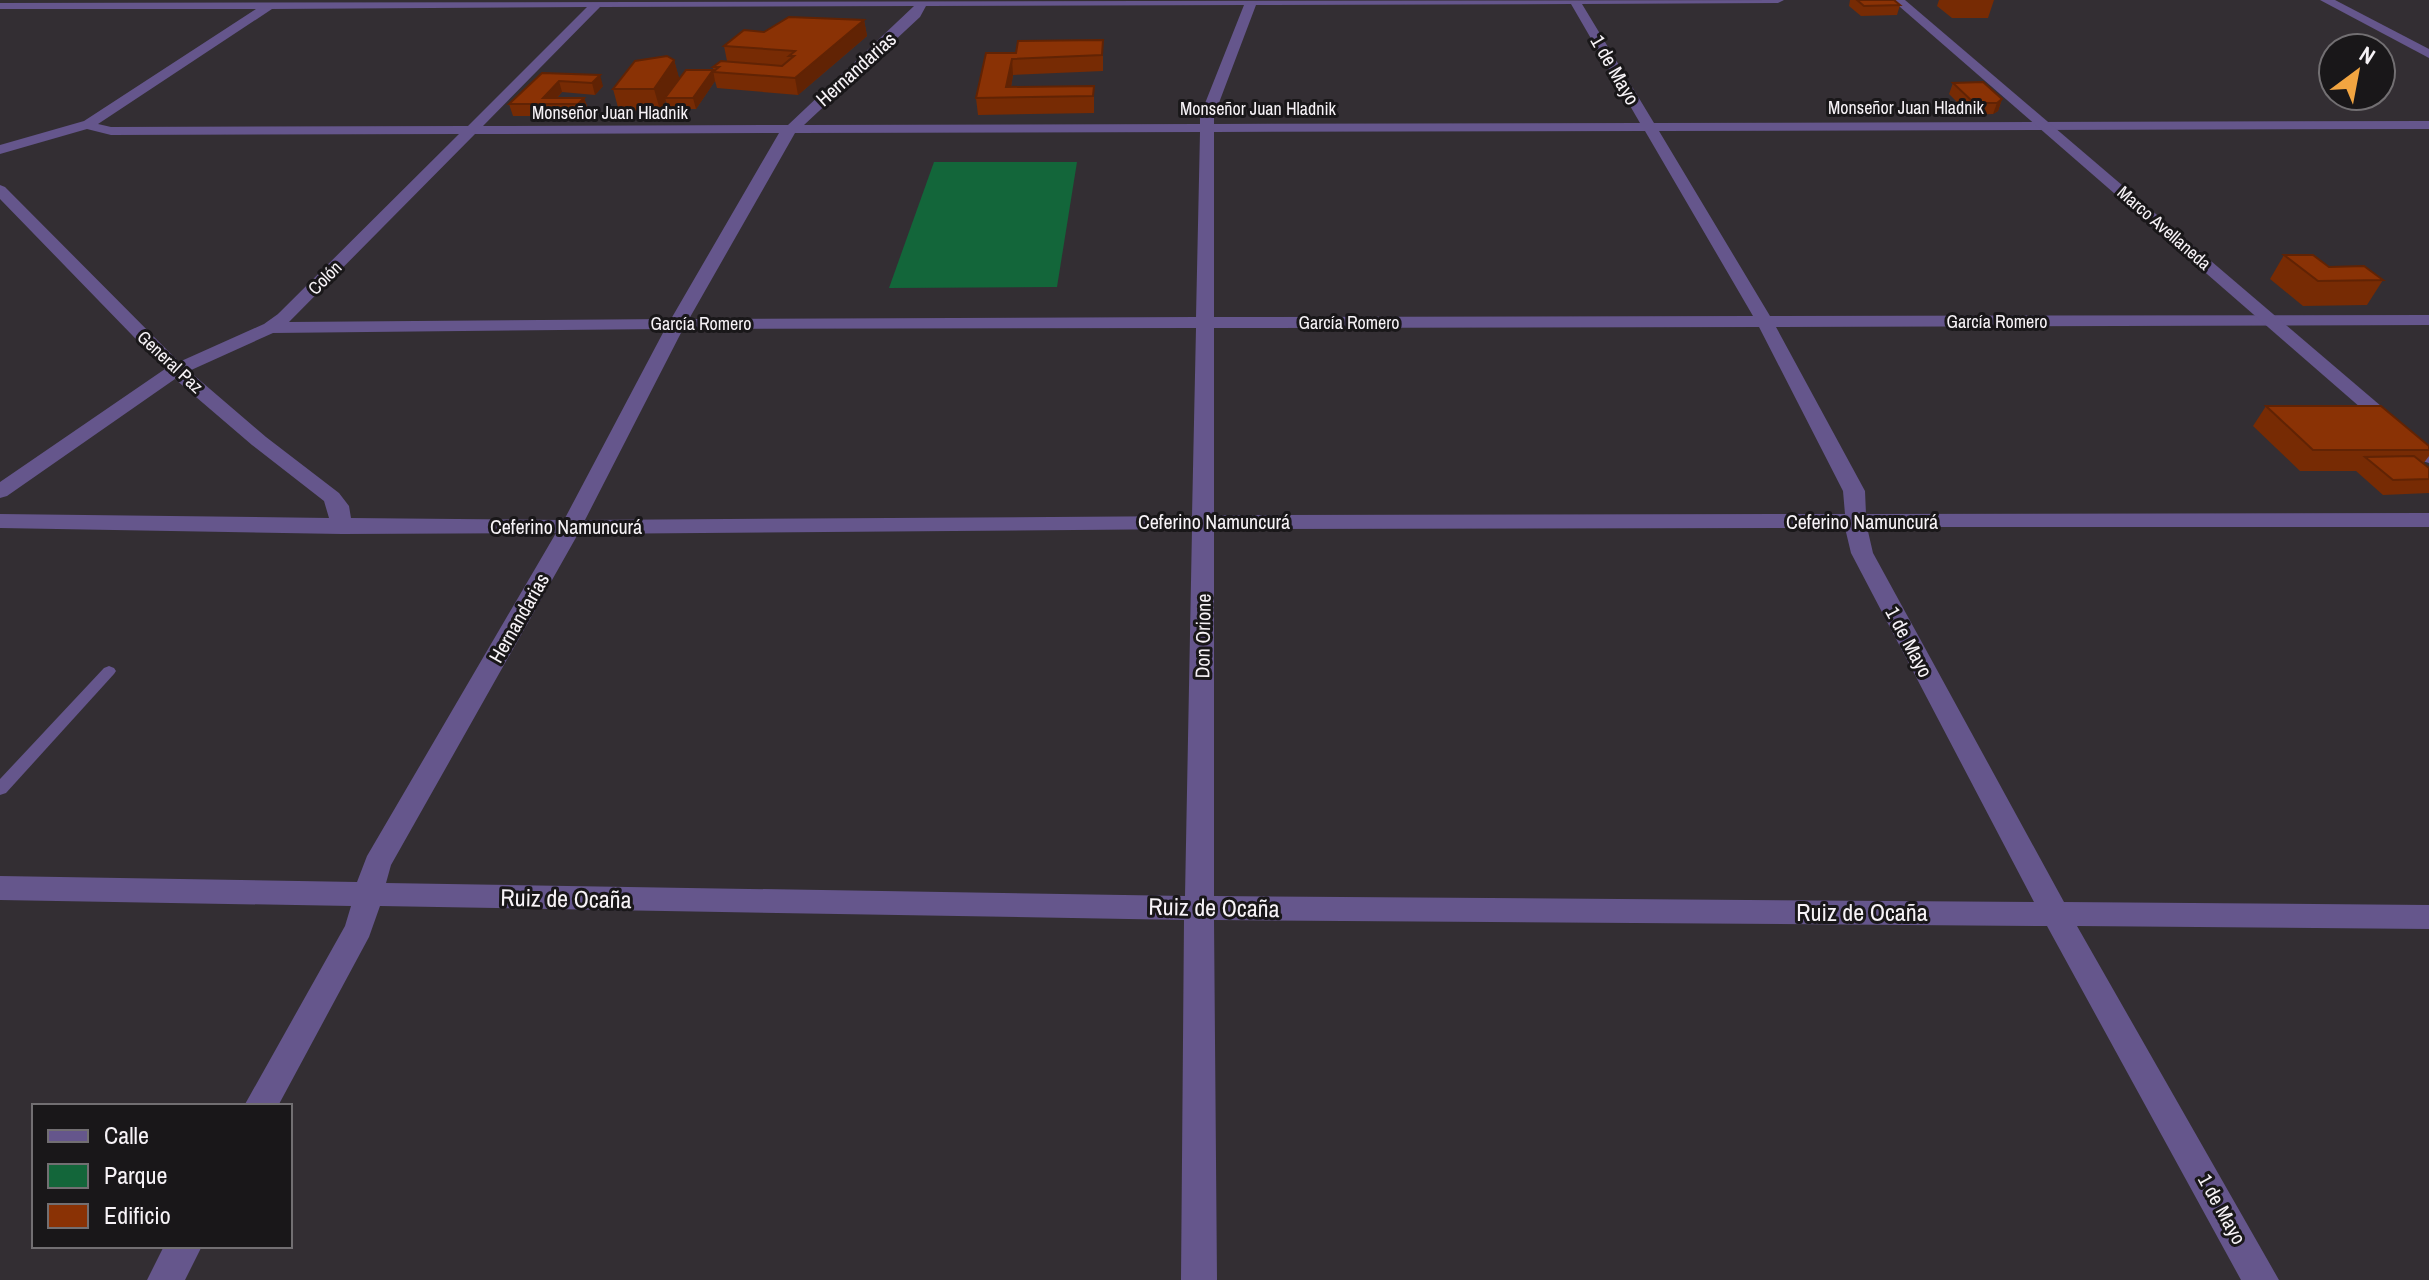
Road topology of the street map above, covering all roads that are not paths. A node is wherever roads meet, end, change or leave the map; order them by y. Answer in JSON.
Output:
{"nodes":[{"id":1,"x":1574,"y":0,"type":"edge"},
{"id":2,"x":1778,"y":0,"type":"edge"},
{"id":3,"x":1898,"y":0,"type":"edge"},
{"id":4,"x":2326,"y":0,"type":"edge"},
{"id":5,"x":1251,"y":1,"type":"edge"},
{"id":6,"x":599,"y":2,"type":"edge"},
{"id":7,"x":923,"y":2,"type":"edge"},
{"id":8,"x":106,"y":3,"type":"edge"},
{"id":9,"x":272,"y":3,"type":"edge"},
{"id":10,"x":0,"y":6,"type":"edge"},
{"id":11,"x":20,"y":6,"type":"junction"},
{"id":12,"x":0,"y":16,"type":"edge"},
{"id":13,"x":2429,"y":54,"type":"edge"},
{"id":14,"x":89,"y":124,"type":"junction"},
{"id":15,"x":2429,"y":125,"type":"edge"},
{"id":16,"x":1648,"y":126,"type":"junction"},
{"id":17,"x":1207,"y":127,"type":"junction"},
{"id":18,"x":2045,"y":127,"type":"junction"},
{"id":19,"x":471,"y":131,"type":"junction"},
{"id":20,"x":789,"y":131,"type":"junction"},
{"id":21,"x":0,"y":150,"type":"edge"},
{"id":22,"x":0,"y":190,"type":"edge"},
{"id":23,"x":2429,"y":320,"type":"edge"},
{"id":24,"x":2271,"y":321,"type":"junction"},
{"id":25,"x":1765,"y":322,"type":"junction"},
{"id":26,"x":677,"y":324,"type":"junction"},
{"id":27,"x":1205,"y":324,"type":"junction"},
{"id":28,"x":270,"y":328,"type":"junction"},
{"id":29,"x":176,"y":370,"type":"junction"},
{"id":30,"x":2429,"y":457,"type":"edge"},
{"id":31,"x":0,"y":492,"type":"edge"},
{"id":32,"x":2429,"y":520,"type":"edge"},
{"id":33,"x":0,"y":521,"type":"edge"},
{"id":34,"x":1204,"y":522,"type":"junction"},
{"id":35,"x":1856,"y":522,"type":"junction"},
{"id":36,"x":342,"y":527,"type":"junction"},
{"id":37,"x":571,"y":527,"type":"junction"},
{"id":38,"x":109,"y":671,"type":"dead end"},
{"id":39,"x":0,"y":789,"type":"edge"},
{"id":40,"x":0,"y":888,"type":"edge"},
{"id":41,"x":369,"y":896,"type":"junction"},
{"id":42,"x":1199,"y":908,"type":"junction"},
{"id":43,"x":2055,"y":914,"type":"junction"},
{"id":44,"x":2429,"y":917,"type":"edge"},
{"id":45,"x":262,"y":1104,"type":"edge"},
{"id":46,"x":183,"y":1248,"type":"edge"},
{"id":47,"x":165,"y":1280,"type":"edge"},
{"id":48,"x":1199,"y":1280,"type":"edge"},
{"id":49,"x":2261,"y":1280,"type":"edge"}],
"edges":[{"from":1,"to":2,"type":"street"},
{"from":1,"to":5,"type":"street"},
{"from":1,"to":16,"type":"street","name":"1 de Mayo"},
{"from":3,"to":18,"type":"street","name":"Marco Avellaneda"},
{"from":4,"to":13,"type":"street"},
{"from":5,"to":7,"type":"street"},
{"from":5,"to":17,"type":"street","name":"Don Orione"},
{"from":6,"to":7,"type":"street"},
{"from":6,"to":9,"type":"street"},
{"from":6,"to":19,"type":"street","name":"Colón"},
{"from":7,"to":20,"type":"street","name":"Hernandarias"},
{"from":8,"to":9,"type":"street"},
{"from":8,"to":11,"type":"street"},
{"from":9,"to":14,"type":"street"},
{"from":10,"to":11,"type":"street"},
{"from":11,"to":12,"type":"street"},
{"from":14,"to":19,"type":"street","name":"Monseñor Juan Hladnik"},
{"from":14,"to":21,"type":"street"},
{"from":15,"to":18,"type":"street","name":"Monseñor Juan Hladnik"},
{"from":16,"to":17,"type":"street","name":"Monseñor Juan Hladnik"},
{"from":16,"to":18,"type":"street","name":"Monseñor Juan Hladnik"},
{"from":16,"to":25,"type":"street","name":"1 de Mayo"},
{"from":17,"to":20,"type":"street","name":"Monseñor Juan Hladnik"},
{"from":17,"to":27,"type":"street","name":"Don Orione"},
{"from":18,"to":24,"type":"street","name":"Marco Avellaneda"},
{"from":19,"to":20,"type":"street","name":"Monseñor Juan Hladnik"},
{"from":19,"to":28,"type":"street","name":"Colón"},
{"from":20,"to":26,"type":"street","name":"Hernandarias"},
{"from":22,"to":29,"type":"street","name":"General Paz"},
{"from":23,"to":24,"type":"street","name":"García Romero"},
{"from":24,"to":25,"type":"street","name":"García Romero"},
{"from":24,"to":30,"type":"street","name":"Marco Avellaneda"},
{"from":25,"to":27,"type":"street","name":"García Romero"},
{"from":25,"to":35,"type":"street","name":"1 de Mayo"},
{"from":26,"to":27,"type":"street","name":"García Romero"},
{"from":26,"to":28,"type":"street","name":"García Romero"},
{"from":26,"to":37,"type":"street","name":"Hernandarias"},
{"from":27,"to":34,"type":"street","name":"Don Orione"},
{"from":28,"to":29,"type":"street","name":"Colón"},
{"from":29,"to":31,"type":"street","name":"Colón"},
{"from":29,"to":36,"type":"street","name":"General Paz"},
{"from":32,"to":35,"type":"street","name":"Ceferino Namuncurá"},
{"from":33,"to":36,"type":"street","name":"Ceferino Namuncurá"},
{"from":34,"to":35,"type":"street","name":"Ceferino Namuncurá"},
{"from":34,"to":37,"type":"street","name":"Ceferino Namuncurá"},
{"from":34,"to":42,"type":"street","name":"Don Orione"},
{"from":35,"to":43,"type":"street","name":"1 de Mayo"},
{"from":36,"to":37,"type":"street","name":"Ceferino Namuncurá"},
{"from":37,"to":41,"type":"street","name":"Hernandarias"},
{"from":38,"to":39,"type":"lane"},
{"from":40,"to":41,"type":"street","name":"Ruiz de Ocaña"},
{"from":41,"to":42,"type":"street","name":"Ruiz de Ocaña"},
{"from":41,"to":45,"type":"street","name":"Hernandarias"},
{"from":42,"to":43,"type":"street","name":"Ruiz de Ocaña"},
{"from":42,"to":48,"type":"street","name":"Don Orione"},
{"from":43,"to":44,"type":"street","name":"Ruiz de Ocaña"},
{"from":43,"to":49,"type":"street","name":"1 de Mayo"},
{"from":46,"to":47,"type":"street"}]}
